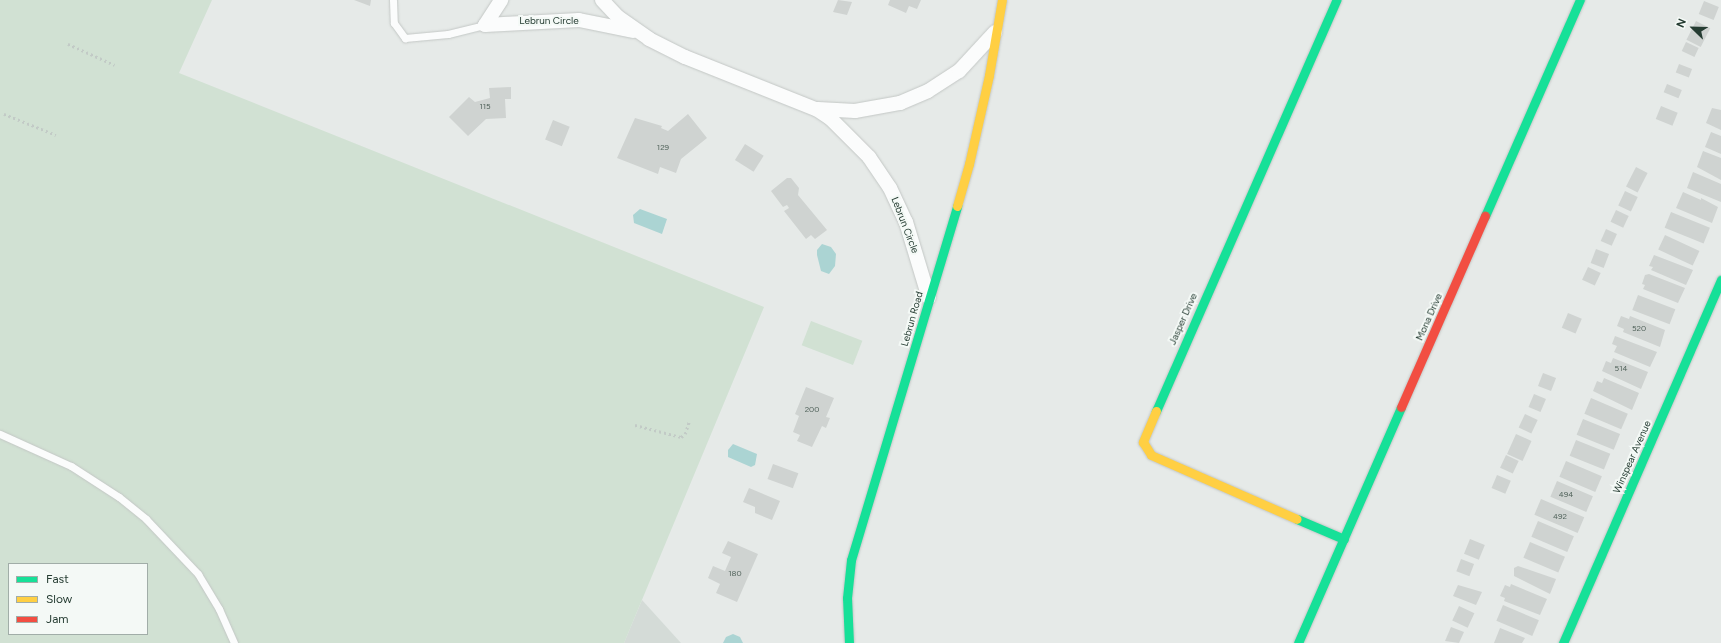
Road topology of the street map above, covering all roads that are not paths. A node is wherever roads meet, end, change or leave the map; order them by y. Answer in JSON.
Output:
{"nodes":[{"id":1,"x":393,"y":0,"type":"edge"},
{"id":2,"x":501,"y":0,"type":"edge"},
{"id":3,"x":602,"y":0,"type":"edge"},
{"id":4,"x":1002,"y":0,"type":"edge"},
{"id":5,"x":1336,"y":0,"type":"edge"},
{"id":6,"x":1580,"y":0,"type":"edge"},
{"id":7,"x":485,"y":24,"type":"junction"},
{"id":8,"x":999,"y":26,"type":"junction"},
{"id":9,"x":641,"y":34,"type":"junction"},
{"id":10,"x":816,"y":109,"type":"junction"},
{"id":11,"x":1721,"y":280,"type":"edge"},
{"id":12,"x":929,"y":298,"type":"junction"},
{"id":13,"x":1717,"y":299,"type":"edge"},
{"id":14,"x":0,"y":434,"type":"edge"},
{"id":15,"x":1344,"y":539,"type":"junction"},
{"id":16,"x":234,"y":643,"type":"edge"},
{"id":17,"x":849,"y":643,"type":"edge"},
{"id":18,"x":1298,"y":643,"type":"edge"},
{"id":19,"x":1563,"y":643,"type":"edge"}],
"edges":[{"from":1,"to":7,"type":"lane"},
{"from":2,"to":7,"type":"street"},
{"from":3,"to":9,"type":"street","name":"Lebrun Circle"},
{"from":4,"to":8,"type":"street","name":"Lebrun Road"},
{"from":5,"to":15,"type":"street","name":"Jasper Drive"},
{"from":6,"to":15,"type":"street","name":"Mona Drive"},
{"from":7,"to":9,"type":"street","name":"Lebrun Circle"},
{"from":8,"to":10,"type":"street","name":"Lebrun Circle"},
{"from":8,"to":12,"type":"street","name":"Lebrun Road"},
{"from":9,"to":10,"type":"street","name":"Lebrun Circle"},
{"from":10,"to":12,"type":"street","name":"Lebrun Circle"},
{"from":11,"to":13,"type":"street","name":"Winspear Avenue"},
{"from":12,"to":17,"type":"street","name":"Lebrun Road"},
{"from":13,"to":19,"type":"street","name":"Winspear Avenue"},
{"from":14,"to":16,"type":"lane"},
{"from":15,"to":18,"type":"street","name":"Mona Drive"}]}
